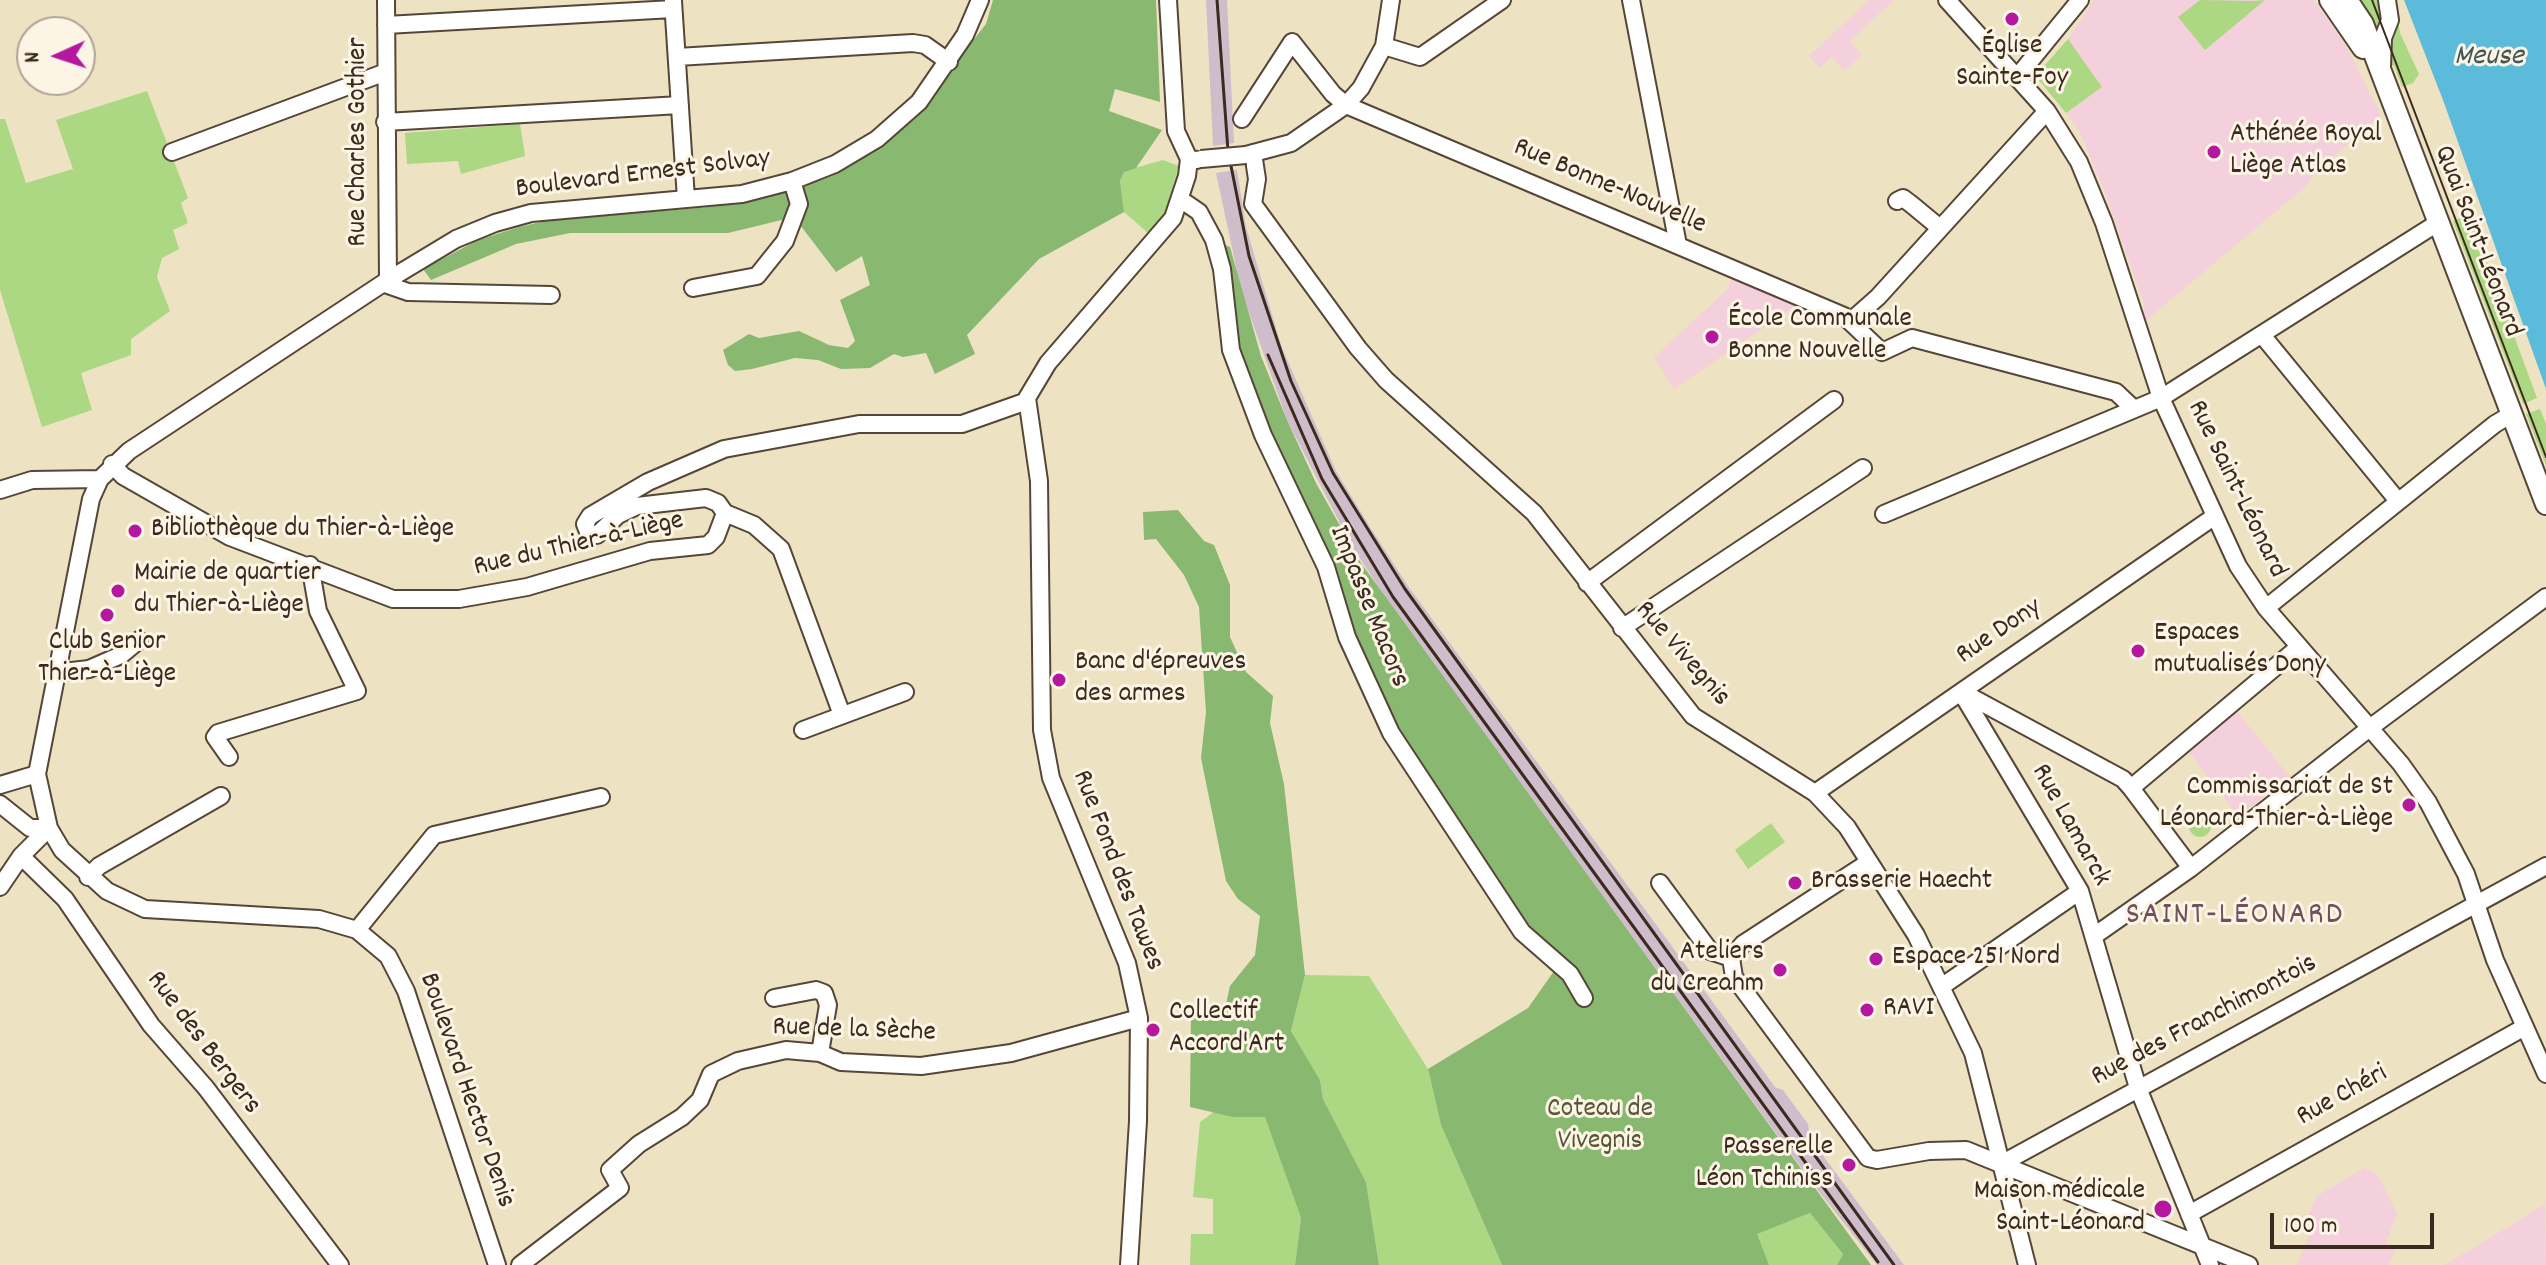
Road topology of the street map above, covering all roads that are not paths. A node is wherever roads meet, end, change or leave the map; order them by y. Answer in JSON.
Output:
{"nodes":[{"id":1,"x":980,"y":0,"type":"edge"},
{"id":2,"x":1391,"y":0,"type":"edge"},
{"id":3,"x":1502,"y":0,"type":"edge"},
{"id":4,"x":1631,"y":0,"type":"edge"},
{"id":5,"x":1947,"y":0,"type":"edge"},
{"id":6,"x":2080,"y":0,"type":"edge"},
{"id":7,"x":2387,"y":0,"type":"edge"},
{"id":8,"x":381,"y":2,"type":"edge"},
{"id":9,"x":1172,"y":2,"type":"edge"},
{"id":10,"x":2337,"y":3,"type":"edge"},
{"id":11,"x":673,"y":4,"type":"edge"},
{"id":12,"x":386,"y":25,"type":"junction"},
{"id":13,"x":2387,"y":28,"type":"junction"},
{"id":14,"x":2367,"y":34,"type":"junction"},
{"id":15,"x":1384,"y":46,"type":"junction"},
{"id":16,"x":677,"y":57,"type":"junction"},
{"id":17,"x":949,"y":62,"type":"junction"},
{"id":18,"x":386,"y":72,"type":"junction"},
{"id":19,"x":2018,"y":76,"type":"junction"},
{"id":20,"x":2385,"y":81,"type":"junction"},
{"id":21,"x":680,"y":105,"type":"junction"},
{"id":22,"x":1346,"y":105,"type":"junction"},
{"id":23,"x":2047,"y":111,"type":"junction"},
{"id":24,"x":1242,"y":119,"type":"dead end"},
{"id":25,"x":385,"y":122,"type":"junction"},
{"id":26,"x":172,"y":152,"type":"dead end"},
{"id":27,"x":1250,"y":154,"type":"junction"},
{"id":28,"x":1195,"y":159,"type":"junction"},
{"id":29,"x":792,"y":181,"type":"junction"},
{"id":30,"x":686,"y":199,"type":"junction"},
{"id":31,"x":1180,"y":199,"type":"junction"},
{"id":32,"x":1897,"y":201,"type":"dead end"},
{"id":33,"x":2439,"y":222,"type":"junction"},
{"id":34,"x":1940,"y":228,"type":"junction"},
{"id":35,"x":1678,"y":245,"type":"junction"},
{"id":36,"x":386,"y":282,"type":"junction"},
{"id":37,"x":693,"y":288,"type":"dead end"},
{"id":38,"x":551,"y":295,"type":"dead end"},
{"id":39,"x":1852,"y":320,"type":"junction"},
{"id":40,"x":2262,"y":335,"type":"junction"},
{"id":41,"x":2161,"y":398,"type":"junction"},
{"id":42,"x":1834,"y":400,"type":"dead end"},
{"id":43,"x":1027,"y":401,"type":"junction"},
{"id":44,"x":2134,"y":409,"type":"junction"},
{"id":45,"x":2512,"y":414,"type":"junction"},
{"id":46,"x":112,"y":464,"type":"junction"},
{"id":47,"x":1863,"y":468,"type":"dead end"},
{"id":48,"x":100,"y":479,"type":"junction"},
{"id":49,"x":0,"y":490,"type":"edge"},
{"id":50,"x":2398,"y":501,"type":"junction"},
{"id":51,"x":2546,"y":504,"type":"edge"},
{"id":52,"x":725,"y":513,"type":"junction"},
{"id":53,"x":1884,"y":514,"type":"dead end"},
{"id":54,"x":2215,"y":516,"type":"junction"},
{"id":55,"x":310,"y":565,"type":"junction"},
{"id":56,"x":1587,"y":583,"type":"junction"},
{"id":57,"x":2546,"y":597,"type":"edge"},
{"id":58,"x":2266,"y":608,"type":"junction"},
{"id":59,"x":1622,"y":628,"type":"junction"},
{"id":60,"x":139,"y":640,"type":"dead end"},
{"id":61,"x":2299,"y":647,"type":"junction"},
{"id":62,"x":55,"y":673,"type":"junction"},
{"id":63,"x":905,"y":692,"type":"dead end"},
{"id":64,"x":1961,"y":692,"type":"junction"},
{"id":65,"x":842,"y":715,"type":"junction"},
{"id":66,"x":2371,"y":727,"type":"junction"},
{"id":67,"x":803,"y":730,"type":"dead end"},
{"id":68,"x":229,"y":757,"type":"dead end"},
{"id":69,"x":37,"y":774,"type":"junction"},
{"id":70,"x":0,"y":785,"type":"edge"},
{"id":71,"x":2131,"y":788,"type":"junction"},
{"id":72,"x":1815,"y":793,"type":"junction"},
{"id":73,"x":221,"y":796,"type":"dead end"},
{"id":74,"x":601,"y":797,"type":"dead end"},
{"id":75,"x":0,"y":804,"type":"edge"},
{"id":76,"x":49,"y":828,"type":"junction"},
{"id":77,"x":21,"y":856,"type":"junction"},
{"id":78,"x":1869,"y":862,"type":"junction"},
{"id":79,"x":2546,"y":866,"type":"edge"},
{"id":80,"x":2191,"y":868,"type":"junction"},
{"id":81,"x":88,"y":877,"type":"junction"},
{"id":82,"x":1660,"y":883,"type":"dead end"},
{"id":83,"x":0,"y":887,"type":"edge"},
{"id":84,"x":2080,"y":891,"type":"junction"},
{"id":85,"x":2477,"y":904,"type":"junction"},
{"id":86,"x":357,"y":930,"type":"junction"},
{"id":87,"x":2094,"y":936,"type":"junction"},
{"id":88,"x":1731,"y":958,"type":"junction"},
{"id":89,"x":1941,"y":987,"type":"junction"},
{"id":90,"x":774,"y":998,"type":"dead end"},
{"id":91,"x":1584,"y":998,"type":"dead end"},
{"id":92,"x":1139,"y":1018,"type":"junction"},
{"id":93,"x":2523,"y":1028,"type":"junction"},
{"id":94,"x":820,"y":1053,"type":"junction"},
{"id":95,"x":2546,"y":1074,"type":"edge"},
{"id":96,"x":2138,"y":1088,"type":"junction"},
{"id":97,"x":2001,"y":1164,"type":"junction"},
{"id":98,"x":2189,"y":1214,"type":"junction"},
{"id":99,"x":2199,"y":1243,"type":"junction"},
{"id":100,"x":340,"y":1265,"type":"edge"},
{"id":101,"x":497,"y":1265,"type":"edge"},
{"id":102,"x":520,"y":1265,"type":"edge"},
{"id":103,"x":1129,"y":1265,"type":"edge"},
{"id":104,"x":2027,"y":1265,"type":"edge"},
{"id":105,"x":2210,"y":1265,"type":"edge"},
{"id":106,"x":2249,"y":1265,"type":"edge"}],
"edges":[{"from":1,"to":17,"type":"street","name":"Boulevard Ernest Solvay"},
{"from":2,"to":15,"type":"street"},
{"from":3,"to":15,"type":"street"},
{"from":4,"to":35,"type":"street"},
{"from":5,"to":19,"type":"street","name":"Rue Saint-Léonard"},
{"from":6,"to":19,"type":"street"},
{"from":7,"to":13,"type":"street","name":"Quai Saint-Léonard"},
{"from":8,"to":12,"type":"street","name":"Rue Charles Gothier"},
{"from":9,"to":28,"type":"street"},
{"from":10,"to":14,"type":"main road","name":"Quai Saint-Léonard"},
{"from":10,"to":20,"type":"main road","name":"Quai Saint-Léonard"},
{"from":11,"to":12,"type":"street"},
{"from":11,"to":16,"type":"street"},
{"from":12,"to":18,"type":"street","name":"Rue Charles Gothier"},
{"from":13,"to":14,"type":"street"},
{"from":13,"to":20,"type":"street","name":"Quai Saint-Léonard"},
{"from":14,"to":20,"type":"main road","name":"Quai Saint-Léonard"},
{"from":15,"to":22,"type":"street"},
{"from":16,"to":17,"type":"street"},
{"from":16,"to":21,"type":"street"},
{"from":17,"to":29,"type":"street","name":"Boulevard Ernest Solvay"},
{"from":18,"to":25,"type":"street","name":"Rue Charles Gothier"},
{"from":18,"to":26,"type":"street"},
{"from":19,"to":23,"type":"street","name":"Rue Saint-Léonard"},
{"from":20,"to":33,"type":"main road","name":"Quai Saint-Léonard"},
{"from":21,"to":25,"type":"street"},
{"from":21,"to":30,"type":"street"},
{"from":22,"to":24,"type":"street"},
{"from":22,"to":27,"type":"street"},
{"from":22,"to":35,"type":"street","name":"Rue Bonne-Nouvelle"},
{"from":23,"to":34,"type":"street"},
{"from":23,"to":41,"type":"street","name":"Rue Saint-Léonard"},
{"from":25,"to":36,"type":"street","name":"Rue Charles Gothier"},
{"from":27,"to":28,"type":"street","bridge":true},
{"from":27,"to":56,"type":"street","name":"Rue Vivegnis"},
{"from":28,"to":31,"type":"street"},
{"from":29,"to":30,"type":"street","name":"Boulevard Ernest Solvay"},
{"from":29,"to":37,"type":"street"},
{"from":30,"to":36,"type":"street","name":"Boulevard Ernest Solvay"},
{"from":31,"to":43,"type":"street"},
{"from":31,"to":91,"type":"street","name":"Impasse Macors"},
{"from":32,"to":34,"type":"street"},
{"from":33,"to":40,"type":"street"},
{"from":33,"to":45,"type":"main road","name":"Quai Saint-Léonard"},
{"from":34,"to":39,"type":"street"},
{"from":35,"to":39,"type":"street","name":"Rue Bonne-Nouvelle"},
{"from":36,"to":38,"type":"street"},
{"from":36,"to":46,"type":"street","name":"Boulevard Ernest Solvay"},
{"from":39,"to":44,"type":"street"},
{"from":40,"to":41,"type":"street"},
{"from":40,"to":50,"type":"street"},
{"from":41,"to":44,"type":"street"},
{"from":41,"to":54,"type":"street","name":"Rue Saint-Léonard"},
{"from":42,"to":56,"type":"street"},
{"from":43,"to":52,"type":"street","name":"Rue du Thier-à-Liège"},
{"from":43,"to":92,"type":"street","name":"Rue Fond des Tawes"},
{"from":44,"to":53,"type":"street"},
{"from":45,"to":50,"type":"street"},
{"from":45,"to":51,"type":"main road","name":"Quai Saint-Léonard"},
{"from":46,"to":48,"type":"street","name":"Boulevard Ernest Solvay"},
{"from":46,"to":55,"type":"street","name":"Rue du Thier-à-Liège"},
{"from":47,"to":59,"type":"street"},
{"from":48,"to":49,"type":"street"},
{"from":48,"to":62,"type":"street","name":"Boulevard Hector Denis"},
{"from":50,"to":58,"type":"street"},
{"from":52,"to":55,"type":"street","name":"Rue du Thier-à-Liège"},
{"from":52,"to":65,"type":"street"},
{"from":54,"to":58,"type":"street","name":"Rue Saint-Léonard"},
{"from":54,"to":64,"type":"street","name":"Rue Dony"},
{"from":55,"to":68,"type":"street"},
{"from":56,"to":59,"type":"street","name":"Rue Vivegnis"},
{"from":57,"to":66,"type":"street"},
{"from":58,"to":61,"type":"street","name":"Rue Saint-Léonard"},
{"from":59,"to":72,"type":"street","name":"Rue Vivegnis"},
{"from":60,"to":62,"type":"street"},
{"from":61,"to":66,"type":"street","name":"Rue Saint-Léonard"},
{"from":61,"to":71,"type":"street"},
{"from":62,"to":69,"type":"street","name":"Boulevard Hector Denis"},
{"from":63,"to":65,"type":"street"},
{"from":64,"to":71,"type":"street"},
{"from":64,"to":72,"type":"street","name":"Rue Dony"},
{"from":64,"to":84,"type":"street","name":"Rue Lamarck"},
{"from":65,"to":67,"type":"street"},
{"from":66,"to":80,"type":"street"},
{"from":66,"to":85,"type":"street","name":"Rue Saint-Léonard"},
{"from":69,"to":70,"type":"street"},
{"from":69,"to":76,"type":"street","name":"Boulevard Hector Denis"},
{"from":71,"to":80,"type":"street"},
{"from":72,"to":78,"type":"street","name":"Rue Vivegnis"},
{"from":73,"to":81,"type":"street"},
{"from":74,"to":86,"type":"street"},
{"from":75,"to":76,"type":"street"},
{"from":76,"to":77,"type":"street"},
{"from":76,"to":81,"type":"street","name":"Boulevard Hector Denis"},
{"from":77,"to":83,"type":"street"},
{"from":77,"to":100,"type":"street","name":"Rue des Bergers"},
{"from":78,"to":88,"type":"street"},
{"from":78,"to":89,"type":"street","name":"Rue Vivegnis"},
{"from":79,"to":85,"type":"street","name":"Rue des Franchimontois"},
{"from":80,"to":87,"type":"street"},
{"from":81,"to":86,"type":"street","name":"Boulevard Hector Denis"},
{"from":82,"to":88,"type":"street"},
{"from":84,"to":87,"type":"street","name":"Rue Lamarck"},
{"from":84,"to":89,"type":"street"},
{"from":85,"to":93,"type":"street","name":"Rue Saint-Léonard"},
{"from":85,"to":96,"type":"street","name":"Rue des Franchimontois"},
{"from":86,"to":101,"type":"street","name":"Boulevard Hector Denis"},
{"from":87,"to":96,"type":"street","name":"Rue Lamarck"},
{"from":88,"to":97,"type":"street"},
{"from":89,"to":97,"type":"street","name":"Rue Vivegnis"},
{"from":90,"to":94,"type":"street"},
{"from":92,"to":94,"type":"street","name":"Rue de la Sèche"},
{"from":92,"to":103,"type":"street","name":"Rue Fond des Tawes"},
{"from":93,"to":95,"type":"street","name":"Rue Saint-Léonard"},
{"from":93,"to":98,"type":"street","name":"Rue Chéri"},
{"from":94,"to":102,"type":"street","name":"Rue de la Sèche"},
{"from":96,"to":97,"type":"street","name":"Rue des Franchimontois"},
{"from":96,"to":98,"type":"street","name":"Rue Lamarck"},
{"from":97,"to":99,"type":"street"},
{"from":97,"to":104,"type":"street","name":"Rue Vivegnis"},
{"from":98,"to":99,"type":"street","name":"Rue Lamarck"},
{"from":99,"to":105,"type":"street","name":"Rue Lamarck"},
{"from":99,"to":106,"type":"street"}]}
